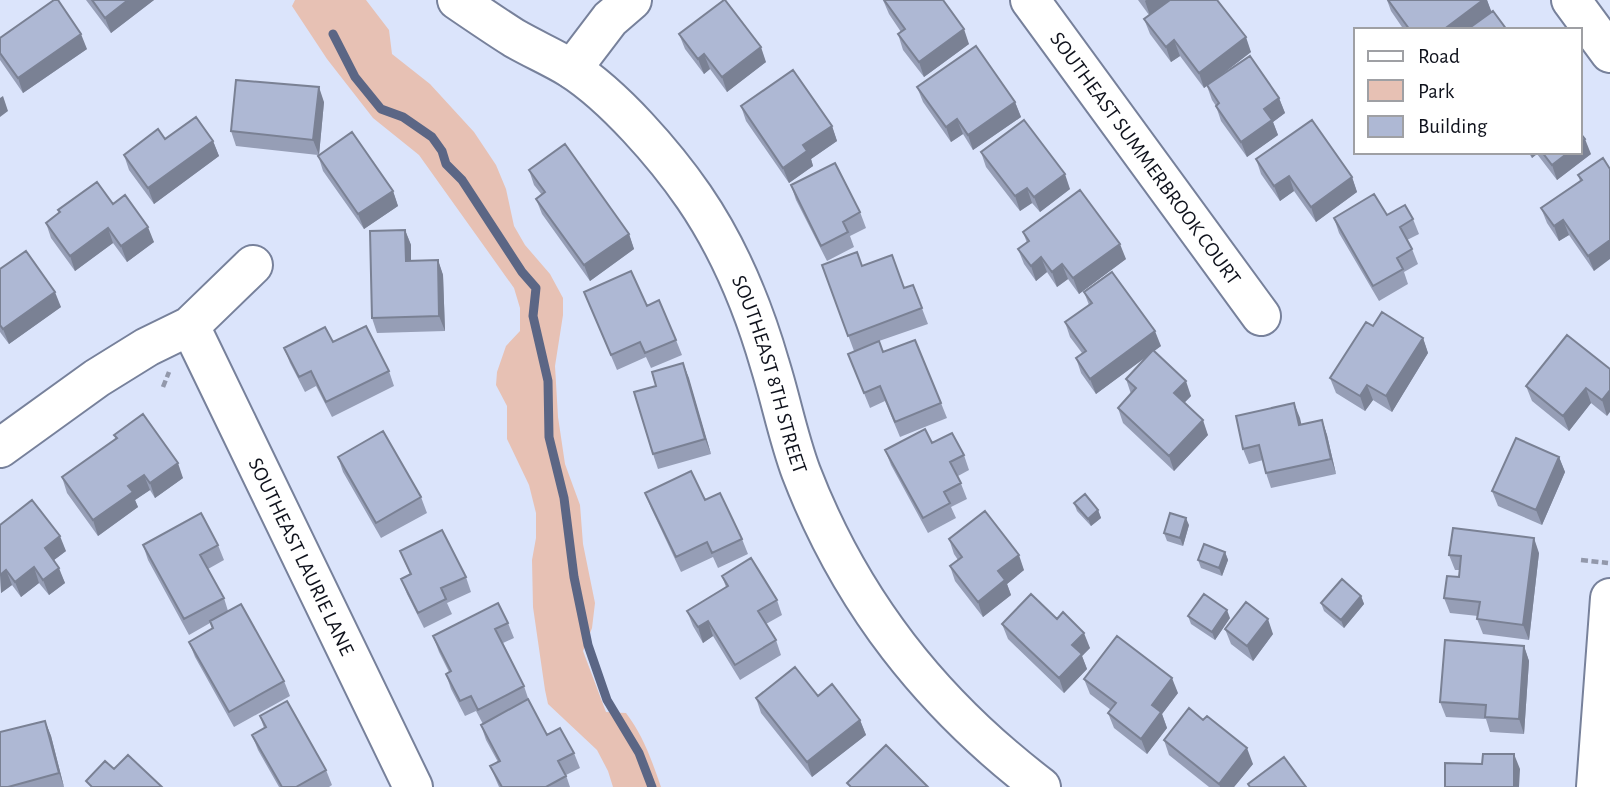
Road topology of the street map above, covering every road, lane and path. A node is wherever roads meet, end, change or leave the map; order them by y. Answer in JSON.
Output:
{"nodes":[{"id":1,"x":457,"y":0,"type":"edge"},
{"id":2,"x":632,"y":0,"type":"edge"},
{"id":3,"x":1030,"y":0,"type":"edge"},
{"id":4,"x":1571,"y":0,"type":"edge"},
{"id":5,"x":1610,"y":53,"type":"edge"},
{"id":6,"x":572,"y":69,"type":"junction"},
{"id":7,"x":253,"y":265,"type":"dead end"},
{"id":8,"x":1261,"y":316,"type":"dead end"},
{"id":9,"x":190,"y":326,"type":"junction"},
{"id":10,"x":0,"y":448,"type":"edge"},
{"id":11,"x":1581,"y":560,"type":"dead end"},
{"id":12,"x":1610,"y":564,"type":"edge"},
{"id":13,"x":1610,"y":598,"type":"edge"},
{"id":14,"x":413,"y":787,"type":"edge"},
{"id":15,"x":1041,"y":787,"type":"edge"},
{"id":16,"x":1596,"y":787,"type":"edge"}],
"edges":[{"from":1,"to":6,"type":"street","name":"SOUTHEAST 8TH STREET"},
{"from":2,"to":6,"type":"street"},
{"from":3,"to":8,"type":"street","name":"SOUTHEAST SUMMERBROOK COURT"},
{"from":4,"to":5,"type":"street"},
{"from":6,"to":15,"type":"street","name":"SOUTHEAST 8TH STREET"},
{"from":7,"to":9,"type":"street"},
{"from":9,"to":10,"type":"street"},
{"from":9,"to":14,"type":"street","name":"SOUTHEAST LAURIE LANE"},
{"from":11,"to":12,"type":"path"},
{"from":13,"to":16,"type":"street"}]}
